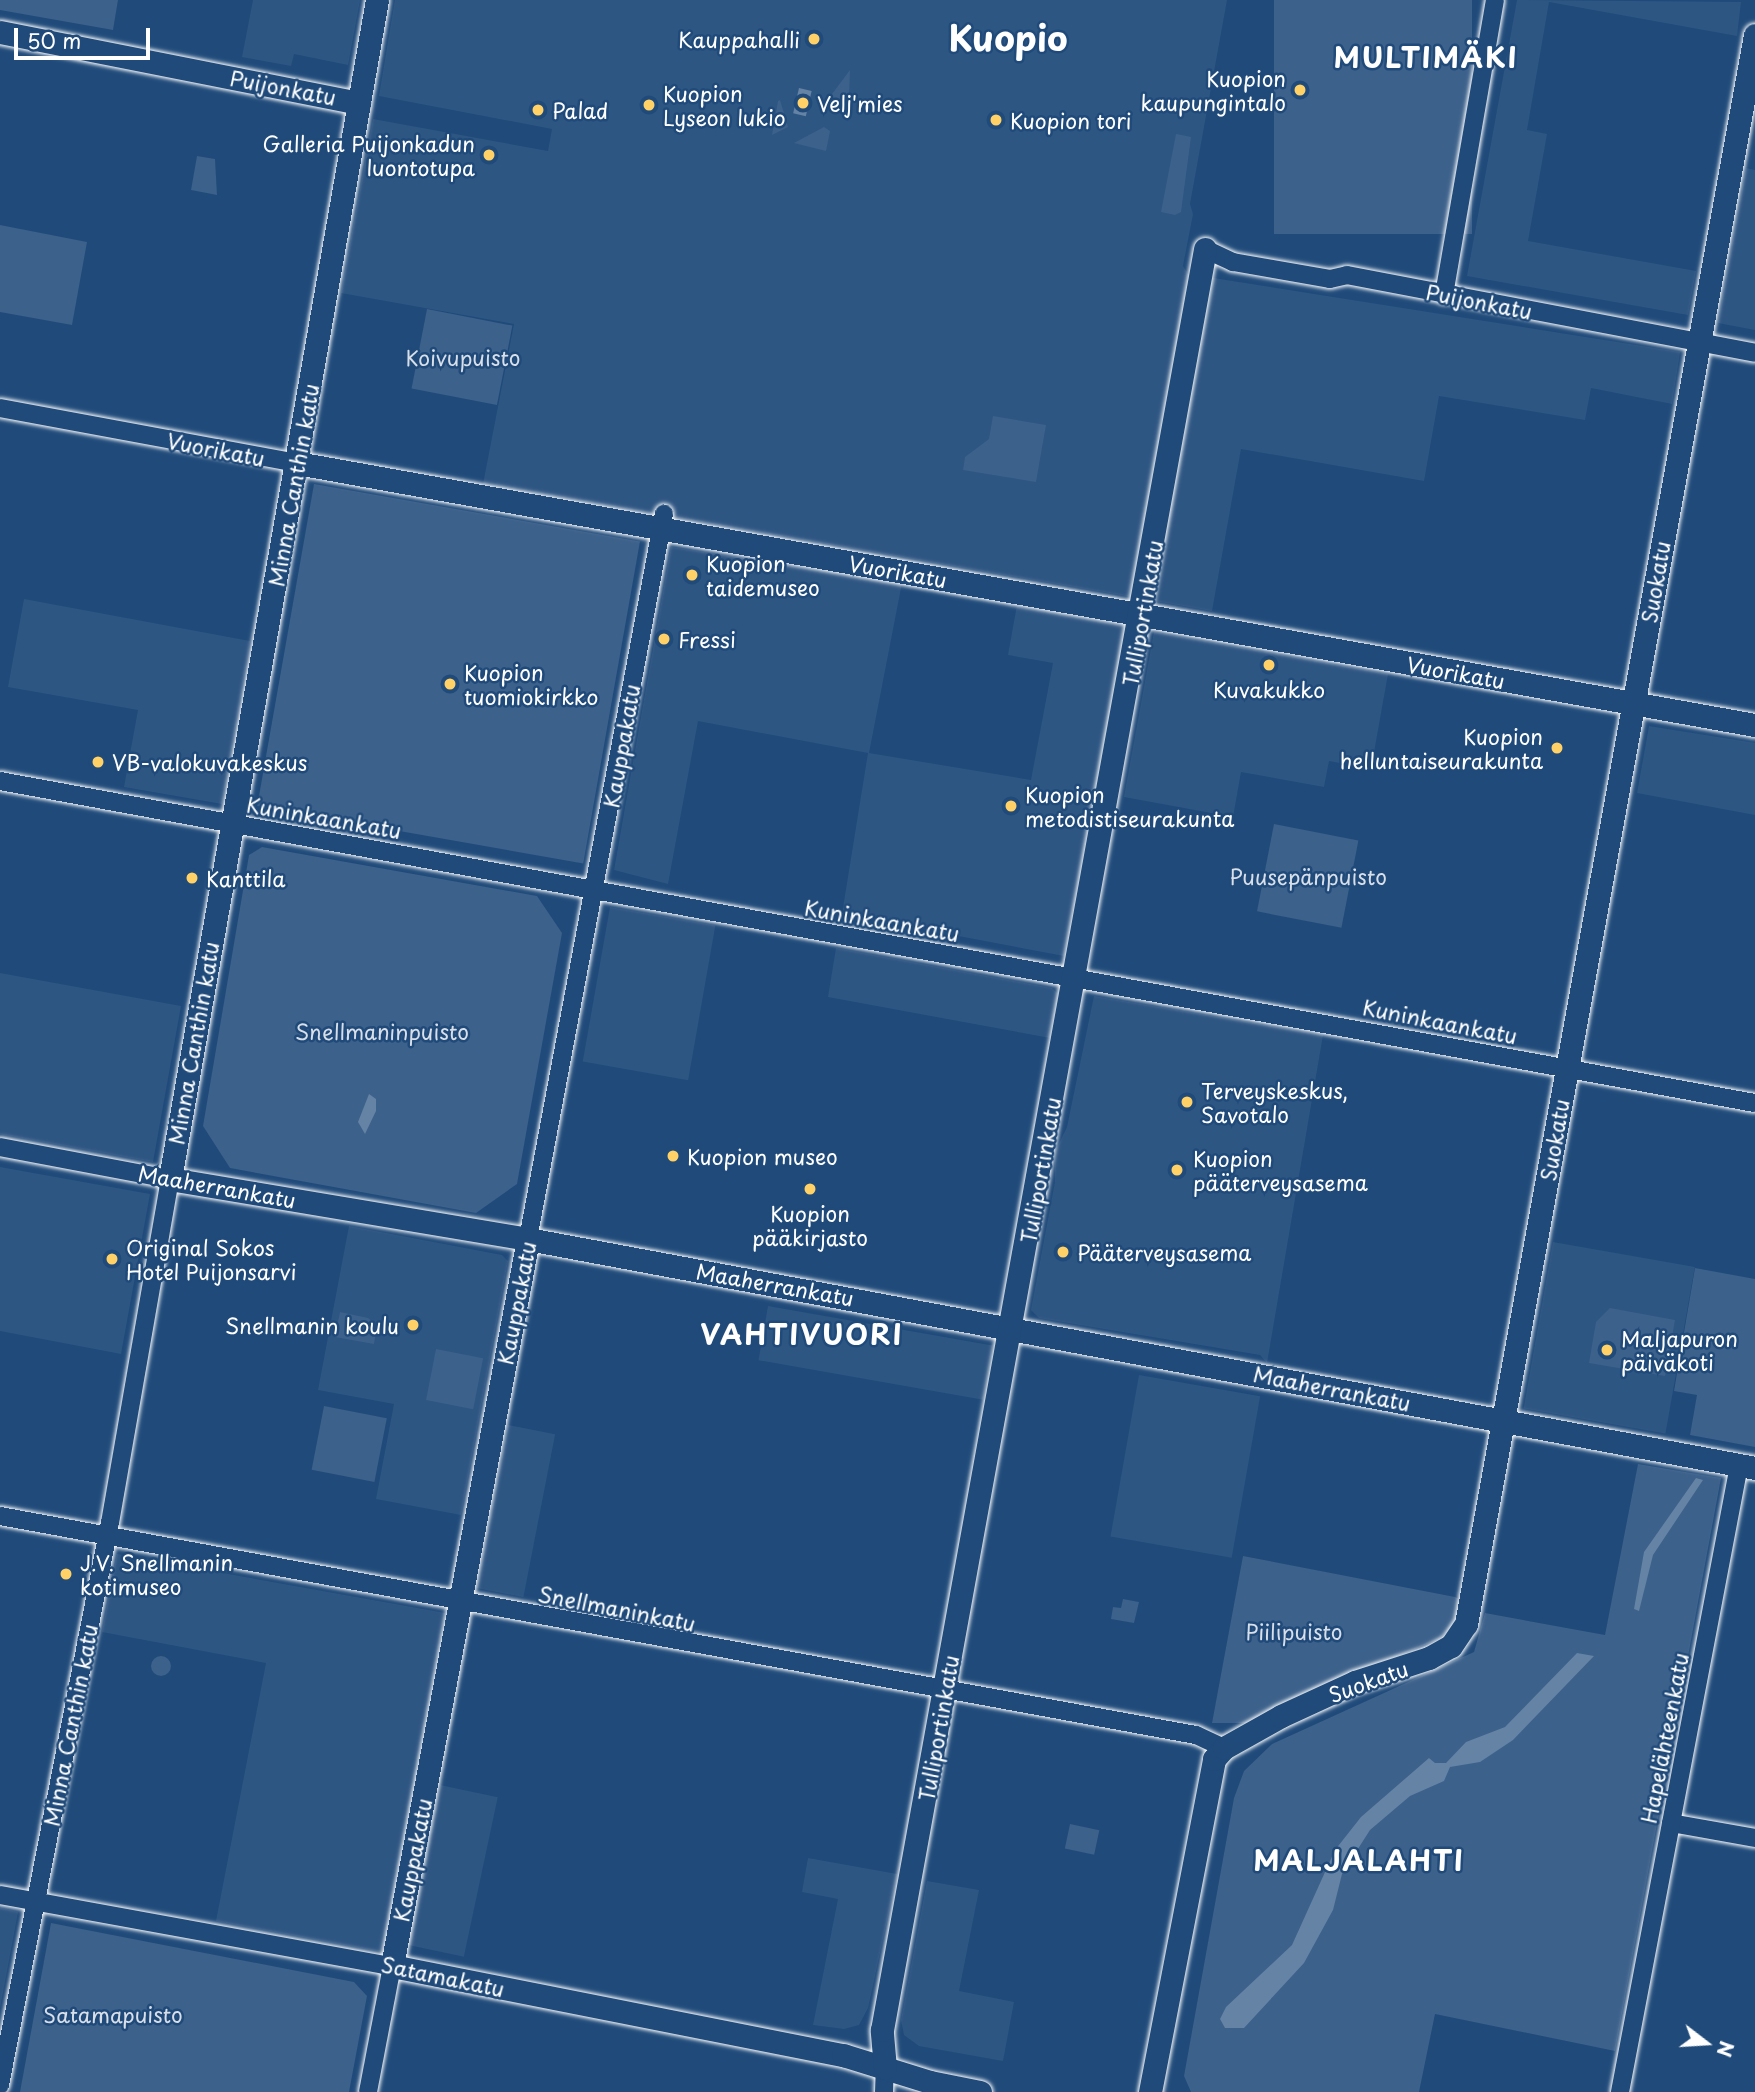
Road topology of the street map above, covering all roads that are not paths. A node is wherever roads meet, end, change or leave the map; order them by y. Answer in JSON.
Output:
{"nodes":[{"id":1,"x":377,"y":0,"type":"edge"},
{"id":2,"x":1495,"y":0,"type":"edge"},
{"id":3,"x":0,"y":32,"type":"edge"},
{"id":4,"x":1755,"y":35,"type":"edge"},
{"id":5,"x":359,"y":103,"type":"junction"},
{"id":6,"x":1205,"y":249,"type":"joint"},
{"id":7,"x":1444,"y":295,"type":"junction"},
{"id":8,"x":1699,"y":343,"type":"junction"},
{"id":9,"x":1755,"y":353,"type":"edge"},
{"id":10,"x":0,"y":408,"type":"edge"},
{"id":11,"x":297,"y":463,"type":"junction"},
{"id":12,"x":663,"y":522,"type":"junction"},
{"id":13,"x":1142,"y":615,"type":"junction"},
{"id":14,"x":1634,"y":703,"type":"junction"},
{"id":15,"x":1755,"y":725,"type":"edge"},
{"id":16,"x":0,"y":781,"type":"edge"},
{"id":17,"x":233,"y":823,"type":"junction"},
{"id":18,"x":593,"y":890,"type":"junction"},
{"id":19,"x":1075,"y":978,"type":"junction"},
{"id":20,"x":1567,"y":1069,"type":"junction"},
{"id":21,"x":1755,"y":1103,"type":"edge"},
{"id":22,"x":0,"y":1147,"type":"edge"},
{"id":23,"x":170,"y":1179,"type":"junction"},
{"id":24,"x":528,"y":1239,"type":"junction"},
{"id":25,"x":1011,"y":1328,"type":"junction"},
{"id":26,"x":1503,"y":1420,"type":"junction"},
{"id":27,"x":1747,"y":1466,"type":"edge"},
{"id":28,"x":0,"y":1516,"type":"edge"},
{"id":29,"x":107,"y":1536,"type":"junction"},
{"id":30,"x":460,"y":1602,"type":"junction"},
{"id":31,"x":944,"y":1691,"type":"junction"},
{"id":32,"x":1224,"y":1748,"type":"junction"},
{"id":33,"x":1671,"y":1823,"type":"junction"},
{"id":34,"x":1755,"y":1838,"type":"edge"},
{"id":35,"x":0,"y":1895,"type":"edge"},
{"id":36,"x":36,"y":1901,"type":"junction"},
{"id":37,"x":392,"y":1966,"type":"junction"},
{"id":38,"x":885,"y":2068,"type":"junction"},
{"id":39,"x":0,"y":2085,"type":"edge"},
{"id":40,"x":368,"y":2092,"type":"edge"},
{"id":41,"x":884,"y":2092,"type":"edge"},
{"id":42,"x":980,"y":2092,"type":"edge"},
{"id":43,"x":1150,"y":2092,"type":"edge"},
{"id":44,"x":1620,"y":2092,"type":"edge"}],
"edges":[{"from":1,"to":5,"type":"main road","name":"Minna Canthin katu"},
{"from":2,"to":7,"type":"street"},
{"from":3,"to":5,"type":"main road","name":"Puijonkatu"},
{"from":4,"to":8,"type":"main road","name":"Suokatu"},
{"from":5,"to":11,"type":"main road","name":"Minna Canthin katu"},
{"from":6,"to":7,"type":"street","name":"Puijonkatu"},
{"from":6,"to":13,"type":"main road","name":"Tulliportinkatu"},
{"from":7,"to":8,"type":"street","name":"Puijonkatu"},
{"from":8,"to":9,"type":"street","name":"Puijonkatu"},
{"from":8,"to":14,"type":"main road","name":"Suokatu"},
{"from":10,"to":11,"type":"street","name":"Vuorikatu"},
{"from":11,"to":12,"type":"main road","name":"Vuorikatu"},
{"from":11,"to":17,"type":"main road","name":"Minna Canthin katu"},
{"from":12,"to":13,"type":"main road","name":"Vuorikatu"},
{"from":12,"to":18,"type":"street","name":"Kauppakatu"},
{"from":13,"to":14,"type":"main road","name":"Vuorikatu"},
{"from":13,"to":19,"type":"main road","name":"Tulliportinkatu"},
{"from":14,"to":15,"type":"main road","name":"Vuorikatu"},
{"from":14,"to":20,"type":"main road","name":"Suokatu"},
{"from":16,"to":17,"type":"street","name":"Kuninkaankatu"},
{"from":17,"to":18,"type":"street","name":"Kuninkaankatu"},
{"from":17,"to":23,"type":"main road","name":"Minna Canthin katu"},
{"from":18,"to":19,"type":"street","name":"Kuninkaankatu"},
{"from":18,"to":24,"type":"street","name":"Kauppakatu"},
{"from":19,"to":20,"type":"street","name":"Kuninkaankatu"},
{"from":19,"to":25,"type":"main road","name":"Tulliportinkatu"},
{"from":20,"to":21,"type":"street","name":"Kuninkaankatu"},
{"from":20,"to":26,"type":"main road","name":"Suokatu"},
{"from":22,"to":23,"type":"street","name":"Maaherrankatu"},
{"from":23,"to":24,"type":"main road","name":"Maaherrankatu"},
{"from":23,"to":29,"type":"street","name":"Minna Canthin katu"},
{"from":24,"to":25,"type":"main road","name":"Maaherrankatu"},
{"from":24,"to":30,"type":"main road","name":"Kauppakatu"},
{"from":25,"to":26,"type":"main road","name":"Maaherrankatu"},
{"from":25,"to":31,"type":"main road","name":"Tulliportinkatu"},
{"from":26,"to":27,"type":"main road","name":"Maaherrankatu"},
{"from":26,"to":32,"type":"main road","name":"Suokatu"},
{"from":27,"to":33,"type":"street","name":"Hapelähteenkatu"},
{"from":28,"to":29,"type":"street","name":"Snellmaninkatu"},
{"from":29,"to":30,"type":"street","name":"Snellmaninkatu"},
{"from":29,"to":36,"type":"street","name":"Minna Canthin katu"},
{"from":30,"to":31,"type":"street","name":"Snellmaninkatu"},
{"from":30,"to":37,"type":"main road","name":"Kauppakatu"},
{"from":31,"to":32,"type":"street","name":"Snellmaninkatu"},
{"from":31,"to":38,"type":"main road","name":"Tulliportinkatu"},
{"from":32,"to":43,"type":"main road"},
{"from":33,"to":34,"type":"street"},
{"from":33,"to":44,"type":"street","name":"Hapelähteenkatu"},
{"from":35,"to":36,"type":"street","name":"Satamakatu"},
{"from":36,"to":37,"type":"street","name":"Satamakatu"},
{"from":36,"to":39,"type":"street","name":"Minna Canthin katu"},
{"from":37,"to":38,"type":"main road","name":"Satamakatu"},
{"from":37,"to":40,"type":"street","name":"Kauppakatu"},
{"from":38,"to":41,"type":"street","name":"Tulliportinkatu"},
{"from":38,"to":42,"type":"main road","name":"Satamakatu"}]}
